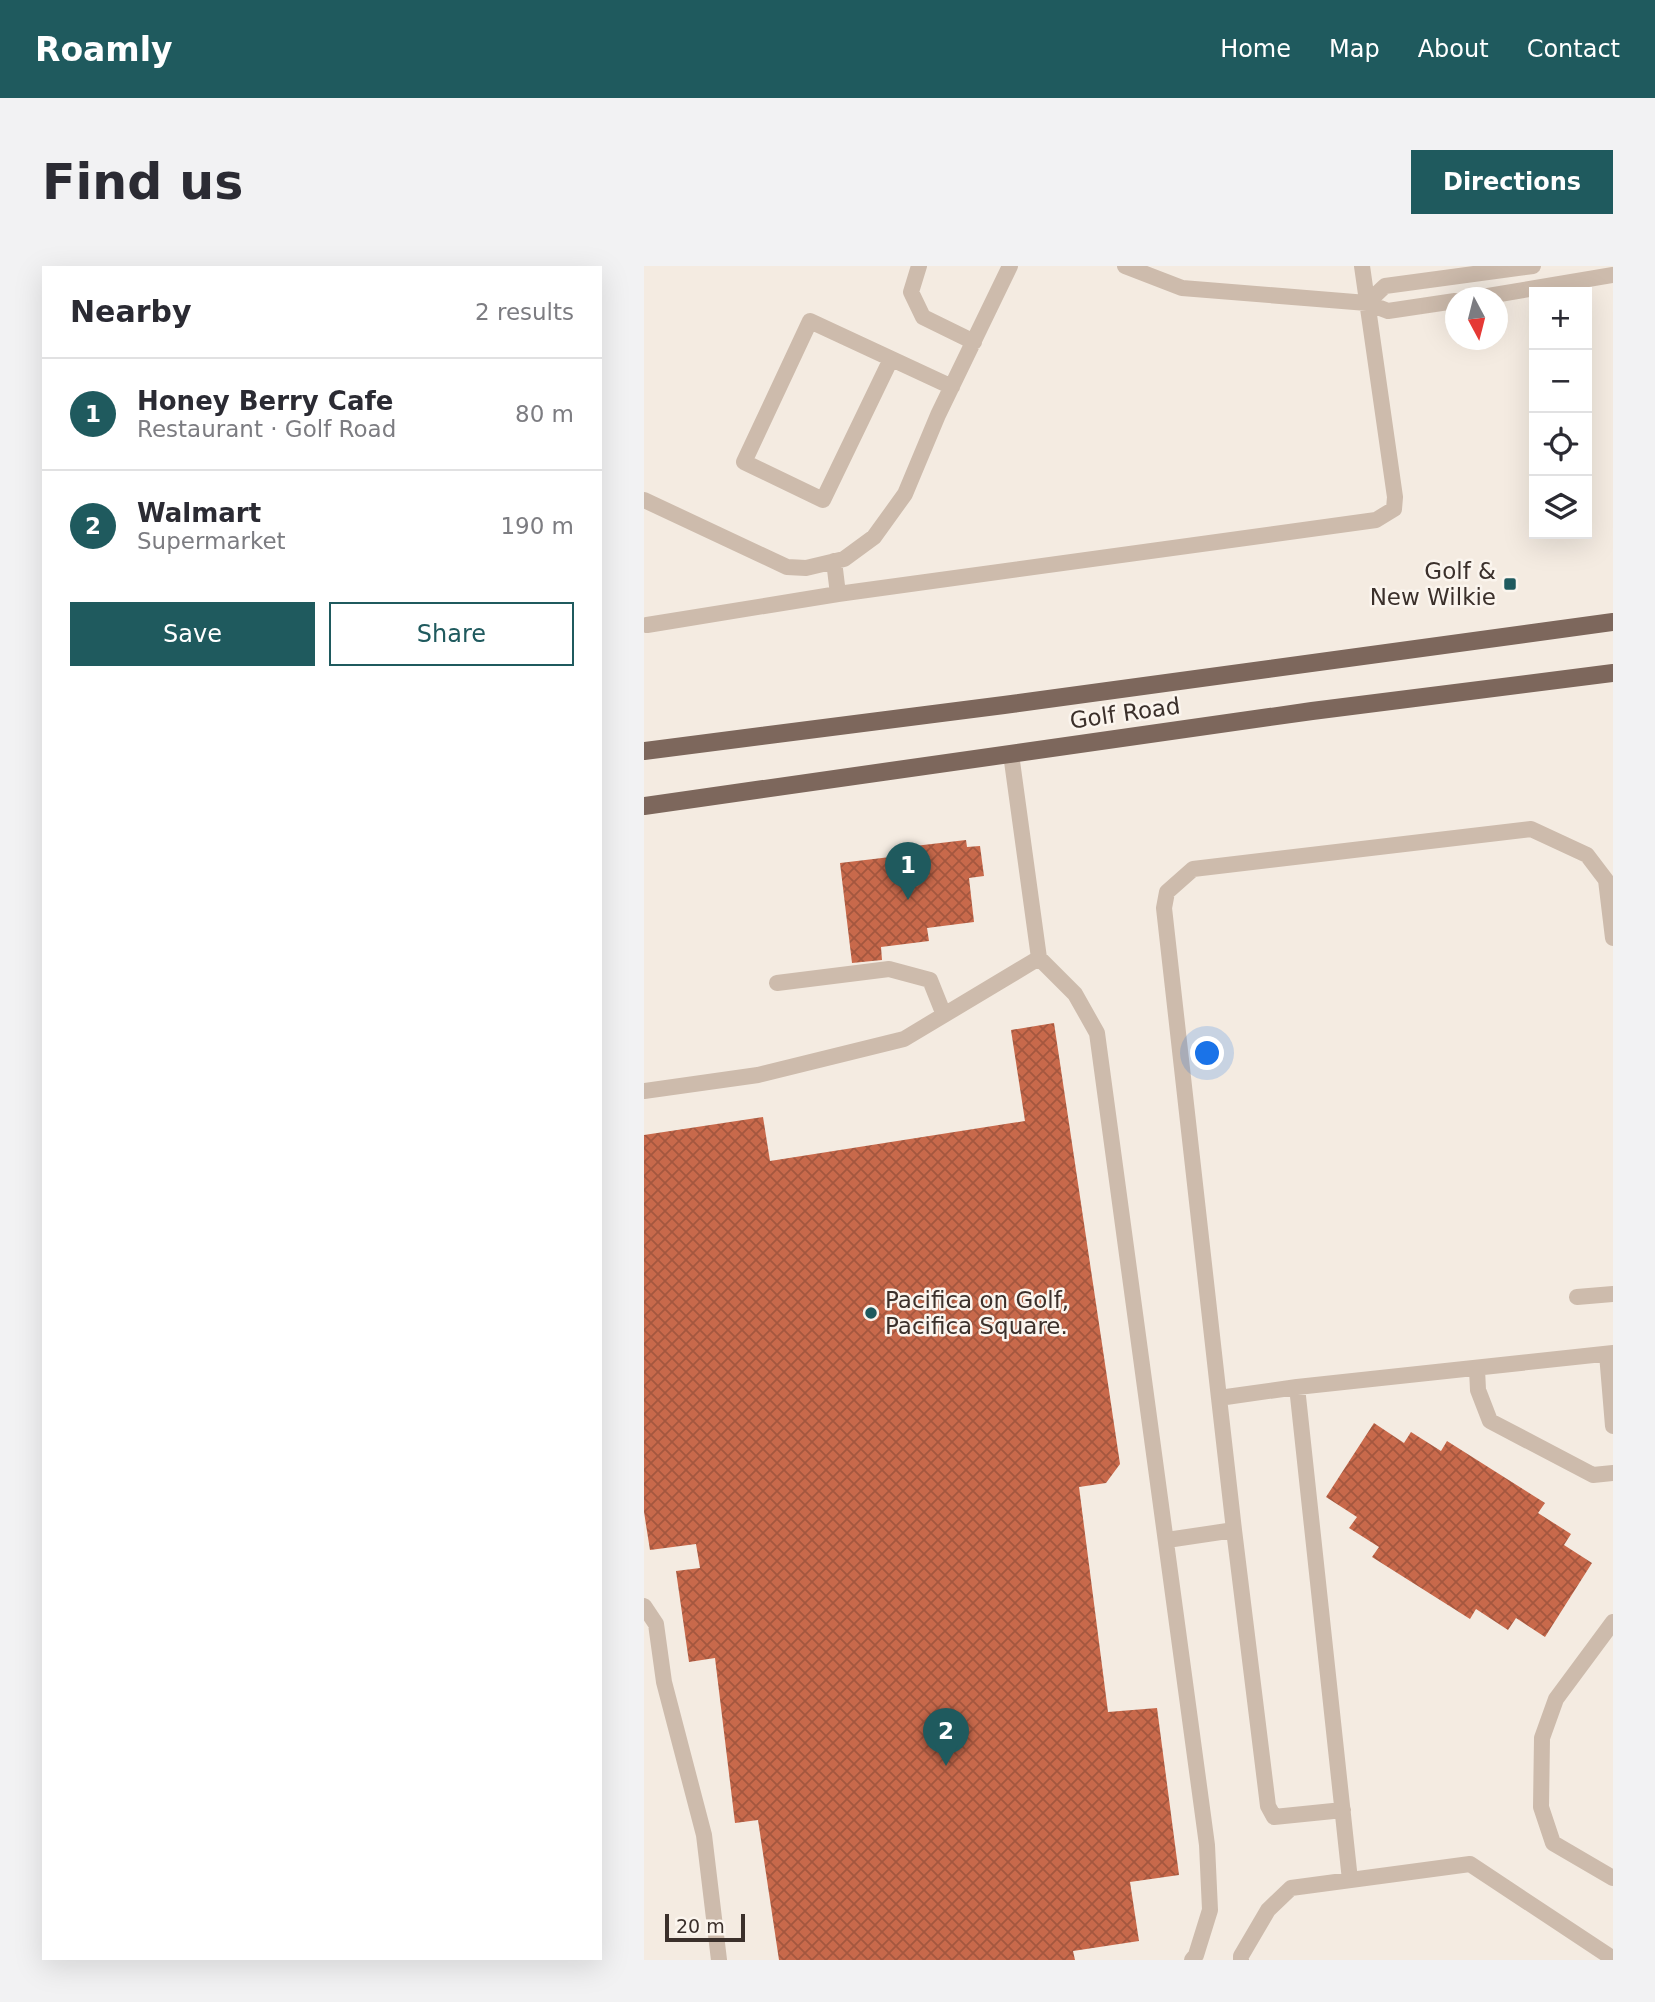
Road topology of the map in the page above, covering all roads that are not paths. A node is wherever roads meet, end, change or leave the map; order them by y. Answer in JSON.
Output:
{"nodes":[{"id":1,"x":919,"y":266,"type":"edge"},
{"id":2,"x":1010,"y":266,"type":"edge"},
{"id":3,"x":1125,"y":266,"type":"edge"},
{"id":4,"x":1362,"y":266,"type":"edge"},
{"id":5,"x":1533,"y":266,"type":"edge"},
{"id":6,"x":1613,"y":275,"type":"edge"},
{"id":7,"x":1508,"y":293,"type":"edge"},
{"id":8,"x":1367,"y":303,"type":"junction"},
{"id":9,"x":1445,"y":303,"type":"edge"},
{"id":10,"x":974,"y":342,"type":"junction"},
{"id":11,"x":891,"y":359,"type":"junction"},
{"id":12,"x":952,"y":387,"type":"junction"},
{"id":13,"x":644,"y":500,"type":"edge"},
{"id":14,"x":834,"y":561,"type":"junction"},
{"id":15,"x":838,"y":594,"type":"junction"},
{"id":16,"x":1613,"y":622,"type":"edge"},
{"id":17,"x":647,"y":625,"type":"dead end"},
{"id":18,"x":1613,"y":673,"type":"edge"},
{"id":19,"x":644,"y":751,"type":"edge"},
{"id":20,"x":1011,"y":754,"type":"junction"},
{"id":21,"x":644,"y":806,"type":"edge"},
{"id":22,"x":1613,"y":938,"type":"edge"},
{"id":23,"x":1039,"y":958,"type":"junction"},
{"id":24,"x":777,"y":983,"type":"dead end"},
{"id":25,"x":944,"y":1015,"type":"junction"},
{"id":26,"x":644,"y":1091,"type":"edge"},
{"id":27,"x":1613,"y":1294,"type":"edge"},
{"id":28,"x":1577,"y":1297,"type":"dead end"},
{"id":29,"x":1610,"y":1354,"type":"edge"},
{"id":30,"x":1477,"y":1368,"type":"junction"},
{"id":31,"x":1297,"y":1387,"type":"junction"},
{"id":32,"x":1219,"y":1398,"type":"junction"},
{"id":33,"x":1613,"y":1426,"type":"edge"},
{"id":34,"x":1613,"y":1473,"type":"edge"},
{"id":35,"x":1234,"y":1530,"type":"junction"},
{"id":36,"x":1167,"y":1540,"type":"junction"},
{"id":37,"x":644,"y":1606,"type":"edge"},
{"id":38,"x":1613,"y":1622,"type":"edge"},
{"id":39,"x":1343,"y":1810,"type":"junction"},
{"id":40,"x":1613,"y":1878,"type":"edge"},
{"id":41,"x":1350,"y":1880,"type":"junction"},
{"id":42,"x":719,"y":1960,"type":"edge"},
{"id":43,"x":1192,"y":1960,"type":"edge"},
{"id":44,"x":1241,"y":1960,"type":"edge"},
{"id":45,"x":1612,"y":1960,"type":"edge"}],
"edges":[{"from":1,"to":10,"type":"lane"},
{"from":2,"to":10,"type":"lane"},
{"from":3,"to":8,"type":"lane"},
{"from":4,"to":8,"type":"lane"},
{"from":5,"to":8,"type":"lane"},
{"from":6,"to":7,"type":"lane"},
{"from":8,"to":9,"type":"lane"},
{"from":8,"to":15,"type":"lane"},
{"from":10,"to":12,"type":"lane"},
{"from":11,"to":11,"type":"lane"},
{"from":11,"to":12,"type":"lane"},
{"from":12,"to":14,"type":"lane"},
{"from":13,"to":14,"type":"lane"},
{"from":14,"to":15,"type":"lane"},
{"from":15,"to":17,"type":"lane"},
{"from":16,"to":19,"type":"main road","name":"Golf Road"},
{"from":18,"to":20,"type":"main road","name":"Golf Road"},
{"from":20,"to":21,"type":"main road","name":"Golf Road"},
{"from":20,"to":23,"type":"lane"},
{"from":22,"to":32,"type":"lane"},
{"from":23,"to":25,"type":"lane"},
{"from":23,"to":36,"type":"lane"},
{"from":24,"to":25,"type":"lane"},
{"from":25,"to":26,"type":"lane"},
{"from":27,"to":28,"type":"lane"},
{"from":29,"to":30,"type":"lane"},
{"from":29,"to":33,"type":"lane"},
{"from":30,"to":31,"type":"lane"},
{"from":30,"to":34,"type":"lane"},
{"from":31,"to":32,"type":"lane"},
{"from":31,"to":39,"type":"lane"},
{"from":32,"to":35,"type":"lane"},
{"from":35,"to":36,"type":"lane"},
{"from":35,"to":39,"type":"lane"},
{"from":36,"to":43,"type":"lane"},
{"from":37,"to":42,"type":"lane"},
{"from":38,"to":40,"type":"lane"},
{"from":39,"to":41,"type":"lane"},
{"from":41,"to":44,"type":"lane"},
{"from":41,"to":45,"type":"lane"}]}
